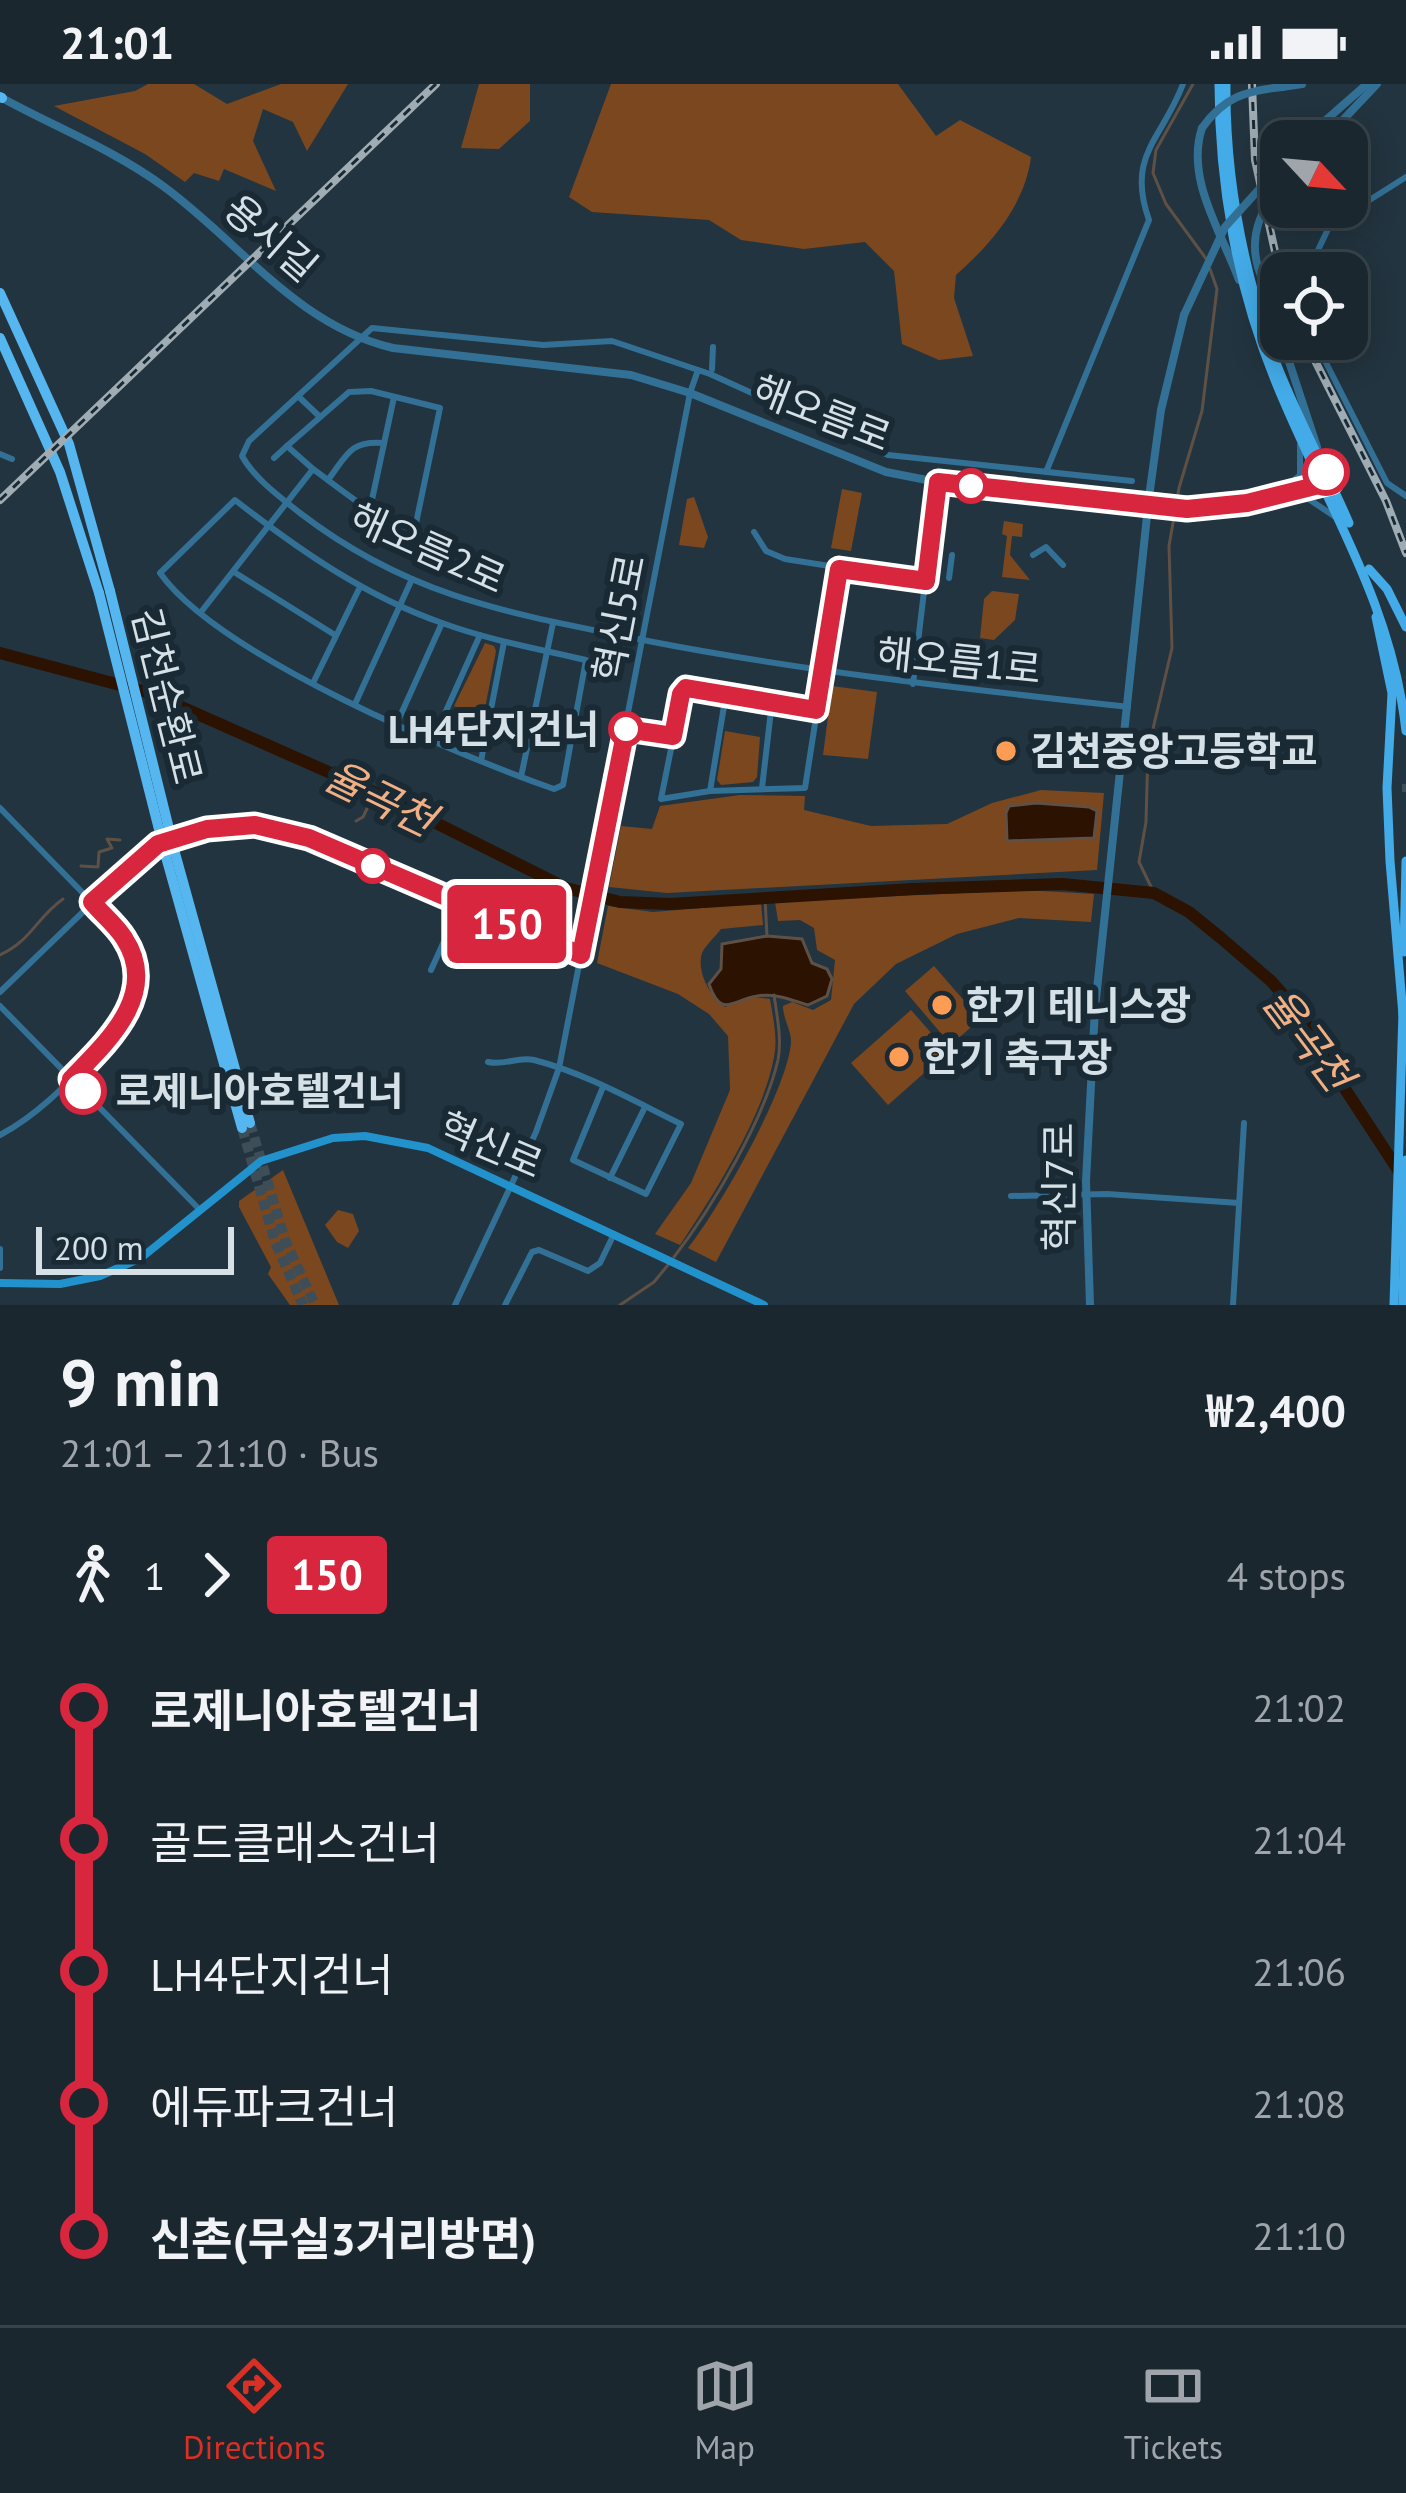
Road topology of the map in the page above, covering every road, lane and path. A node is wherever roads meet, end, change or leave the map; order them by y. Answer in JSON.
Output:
{"nodes":[{"id":1,"x":1183,"y":84,"type":"edge"},
{"id":2,"x":1222,"y":84,"type":"edge"},
{"id":3,"x":1302,"y":84,"type":"edge"},
{"id":4,"x":1366,"y":84,"type":"edge"},
{"id":5,"x":1377,"y":84,"type":"edge"},
{"id":6,"x":0,"y":98,"type":"edge"},
{"id":7,"x":1325,"y":120,"type":"edge"},
{"id":8,"x":1343,"y":120,"type":"edge"},
{"id":9,"x":1406,"y":177,"type":"edge"},
{"id":10,"x":1260,"y":189,"type":"edge"},
{"id":11,"x":1260,"y":216,"type":"edge"},
{"id":12,"x":1316,"y":252,"type":"edge"},
{"id":13,"x":0,"y":292,"type":"edge"},
{"id":14,"x":1260,"y":337,"type":"edge"},
{"id":15,"x":0,"y":338,"type":"edge"},
{"id":16,"x":360,"y":339,"type":"junction"},
{"id":17,"x":1260,"y":340,"type":"edge"},
{"id":18,"x":713,"y":347,"type":"dead end"},
{"id":19,"x":1268,"y":360,"type":"edge"},
{"id":20,"x":1325,"y":360,"type":"edge"},
{"id":21,"x":712,"y":369,"type":"dead end"},
{"id":22,"x":698,"y":370,"type":"junction"},
{"id":23,"x":690,"y":393,"type":"junction"},
{"id":24,"x":298,"y":396,"type":"junction"},
{"id":25,"x":394,"y":397,"type":"junction"},
{"id":26,"x":320,"y":416,"type":"junction"},
{"id":27,"x":1296,"y":427,"type":"junction"},
{"id":28,"x":384,"y":443,"type":"junction"},
{"id":29,"x":287,"y":446,"type":"junction"},
{"id":30,"x":0,"y":454,"type":"edge"},
{"id":31,"x":274,"y":458,"type":"dead end"},
{"id":32,"x":12,"y":459,"type":"dead end"},
{"id":33,"x":1321,"y":460,"type":"junction"},
{"id":34,"x":313,"y":469,"type":"junction"},
{"id":35,"x":1046,"y":472,"type":"junction"},
{"id":36,"x":328,"y":480,"type":"junction"},
{"id":37,"x":1132,"y":481,"type":"dead end"},
{"id":38,"x":938,"y":482,"type":"junction"},
{"id":39,"x":1327,"y":483,"type":"junction"},
{"id":40,"x":1275,"y":494,"type":"junction"},
{"id":41,"x":1406,"y":496,"type":"edge"},
{"id":42,"x":287,"y":502,"type":"junction"},
{"id":43,"x":1148,"y":508,"type":"junction"},
{"id":44,"x":370,"y":509,"type":"junction"},
{"id":45,"x":1343,"y":525,"type":"junction"},
{"id":46,"x":268,"y":526,"type":"junction"},
{"id":47,"x":754,"y":532,"type":"dead end"},
{"id":48,"x":952,"y":555,"type":"dead end"},
{"id":49,"x":1034,"y":555,"type":"dead end"},
{"id":50,"x":1063,"y":565,"type":"dead end"},
{"id":51,"x":839,"y":569,"type":"junction"},
{"id":52,"x":1367,"y":570,"type":"junction"},
{"id":53,"x":234,"y":572,"type":"junction"},
{"id":54,"x":949,"y":578,"type":"dead end"},
{"id":55,"x":412,"y":579,"type":"junction"},
{"id":56,"x":926,"y":581,"type":"junction"},
{"id":57,"x":359,"y":586,"type":"junction"},
{"id":58,"x":105,"y":592,"type":"junction"},
{"id":59,"x":399,"y":606,"type":"junction"},
{"id":60,"x":201,"y":612,"type":"junction"},
{"id":61,"x":442,"y":623,"type":"junction"},
{"id":62,"x":553,"y":623,"type":"junction"},
{"id":63,"x":1406,"y":626,"type":"edge"},
{"id":64,"x":335,"y":635,"type":"junction"},
{"id":65,"x":479,"y":635,"type":"junction"},
{"id":66,"x":643,"y":640,"type":"junction"},
{"id":67,"x":504,"y":642,"type":"junction"},
{"id":68,"x":547,"y":651,"type":"junction"},
{"id":69,"x":822,"y":671,"type":"junction"},
{"id":70,"x":314,"y":682,"type":"junction"},
{"id":71,"x":913,"y":684,"type":"junction"},
{"id":72,"x":1406,"y":686,"type":"edge"},
{"id":73,"x":726,"y":694,"type":"junction"},
{"id":74,"x":772,"y":702,"type":"junction"},
{"id":75,"x":355,"y":704,"type":"junction"},
{"id":76,"x":1128,"y":707,"type":"junction"},
{"id":77,"x":816,"y":710,"type":"junction"},
{"id":78,"x":397,"y":723,"type":"junction"},
{"id":79,"x":626,"y":729,"type":"junction"},
{"id":80,"x":1406,"y":731,"type":"edge"},
{"id":81,"x":673,"y":736,"type":"junction"},
{"id":82,"x":433,"y":740,"type":"junction"},
{"id":83,"x":481,"y":761,"type":"junction"},
{"id":84,"x":521,"y":777,"type":"junction"},
{"id":85,"x":762,"y":788,"type":"junction"},
{"id":86,"x":1388,"y":788,"type":"junction"},
{"id":87,"x":1402,"y":788,"type":"dead end"},
{"id":88,"x":710,"y":791,"type":"junction"},
{"id":89,"x":0,"y":808,"type":"edge"},
{"id":90,"x":1406,"y":861,"type":"edge"},
{"id":91,"x":92,"y":902,"type":"junction"},
{"id":92,"x":460,"y":904,"type":"junction"},
{"id":93,"x":581,"y":955,"type":"junction"},
{"id":94,"x":431,"y":970,"type":"dead end"},
{"id":95,"x":0,"y":992,"type":"edge"},
{"id":96,"x":0,"y":1006,"type":"edge"},
{"id":97,"x":1403,"y":1015,"type":"edge"},
{"id":98,"x":488,"y":1061,"type":"dead end"},
{"id":99,"x":559,"y":1068,"type":"junction"},
{"id":100,"x":71,"y":1079,"type":"junction"},
{"id":101,"x":603,"y":1087,"type":"junction"},
{"id":102,"x":645,"y":1107,"type":"junction"},
{"id":103,"x":1244,"y":1123,"type":"dead end"},
{"id":104,"x":246,"y":1126,"type":"tunnel mouth"},
{"id":105,"x":0,"y":1135,"type":"edge"},
{"id":106,"x":1406,"y":1160,"type":"edge"},
{"id":107,"x":610,"y":1178,"type":"junction"},
{"id":108,"x":512,"y":1186,"type":"junction"},
{"id":109,"x":1086,"y":1194,"type":"junction"},
{"id":110,"x":1011,"y":1196,"type":"dead end"},
{"id":111,"x":1239,"y":1203,"type":"junction"},
{"id":112,"x":200,"y":1210,"type":"junction"},
{"id":113,"x":614,"y":1234,"type":"junction"},
{"id":114,"x":1400,"y":1245,"type":"edge"},
{"id":115,"x":0,"y":1249,"type":"edge"},
{"id":116,"x":0,"y":1268,"type":"edge"},
{"id":117,"x":0,"y":1283,"type":"edge"},
{"id":118,"x":455,"y":1305,"type":"edge"},
{"id":119,"x":505,"y":1305,"type":"edge"},
{"id":120,"x":764,"y":1305,"type":"edge"},
{"id":121,"x":1090,"y":1305,"type":"edge"},
{"id":122,"x":1233,"y":1305,"type":"edge"},
{"id":123,"x":1398,"y":1305,"type":"edge"}],
"edges":[{"from":1,"to":35,"type":"street"},
{"from":2,"to":14,"type":"main road"},
{"from":2,"to":33,"type":"main road"},
{"from":3,"to":17,"type":"street","bridge":true},
{"from":4,"to":7,"type":"street"},
{"from":5,"to":8,"type":"street"},
{"from":6,"to":16,"type":"street","name":"용시길"},
{"from":9,"to":12,"type":"street"},
{"from":10,"to":43,"type":"street","bridge":true},
{"from":11,"to":33,"type":"street","bridge":true},
{"from":13,"to":58,"type":"highway","name":"김천순환로"},
{"from":15,"to":58,"type":"highway","name":"김천순환로"},
{"from":16,"to":22,"type":"street"},
{"from":16,"to":23,"type":"street","name":"용시길"},
{"from":16,"to":24,"type":"street","name":"해오름2로"},
{"from":18,"to":21,"type":"street"},
{"from":19,"to":27,"type":"main road"},
{"from":20,"to":41,"type":"street"},
{"from":22,"to":23,"type":"street","name":"혁신5로"},
{"from":22,"to":35,"type":"street"},
{"from":23,"to":38,"type":"street","name":"해오름로"},
{"from":23,"to":66,"type":"street","name":"혁신5로"},
{"from":24,"to":26,"type":"street"},
{"from":24,"to":42,"type":"street","name":"해오름2로"},
{"from":25,"to":26,"type":"street"},
{"from":25,"to":28,"type":"street"},
{"from":25,"to":44,"type":"street"},
{"from":26,"to":29,"type":"street"},
{"from":27,"to":39,"type":"main road"},
{"from":27,"to":40,"type":"street"},
{"from":28,"to":36,"type":"street"},
{"from":28,"to":44,"type":"street"},
{"from":29,"to":31,"type":"street"},
{"from":29,"to":34,"type":"street"},
{"from":30,"to":32,"type":"street"},
{"from":33,"to":39,"type":"main road"},
{"from":34,"to":36,"type":"street"},
{"from":34,"to":42,"type":"street"},
{"from":35,"to":37,"type":"street"},
{"from":36,"to":44,"type":"street"},
{"from":38,"to":43,"type":"street","name":"해오름로"},
{"from":38,"to":56,"type":"street"},
{"from":39,"to":40,"type":"street"},
{"from":39,"to":45,"type":"main road"},
{"from":39,"to":52,"type":"main road"},
{"from":40,"to":43,"type":"street"},
{"from":40,"to":45,"type":"street"},
{"from":42,"to":46,"type":"street"},
{"from":42,"to":55,"type":"street","name":"해오름2로"},
{"from":43,"to":76,"type":"street"},
{"from":45,"to":52,"type":"main road"},
{"from":46,"to":53,"type":"street"},
{"from":46,"to":57,"type":"street"},
{"from":46,"to":60,"type":"street"},
{"from":47,"to":51,"type":"street"},
{"from":48,"to":54,"type":"street"},
{"from":49,"to":50,"type":"street"},
{"from":51,"to":56,"type":"street"},
{"from":51,"to":69,"type":"street"},
{"from":52,"to":63,"type":"main road"},
{"from":52,"to":72,"type":"main road"},
{"from":52,"to":80,"type":"main road"},
{"from":52,"to":86,"type":"main road"},
{"from":53,"to":60,"type":"street"},
{"from":53,"to":64,"type":"street"},
{"from":55,"to":59,"type":"street"},
{"from":55,"to":62,"type":"street","name":"해오름2로"},
{"from":56,"to":71,"type":"street"},
{"from":57,"to":59,"type":"street"},
{"from":57,"to":64,"type":"street"},
{"from":58,"to":104,"type":"highway","name":"김천순환로","bridge":true},
{"from":59,"to":61,"type":"street"},
{"from":59,"to":75,"type":"street"},
{"from":60,"to":70,"type":"street"},
{"from":61,"to":65,"type":"street"},
{"from":61,"to":78,"type":"street"},
{"from":62,"to":66,"type":"street","name":"해오름2로"},
{"from":62,"to":68,"type":"street"},
{"from":64,"to":70,"type":"street"},
{"from":65,"to":67,"type":"street"},
{"from":65,"to":82,"type":"street"},
{"from":66,"to":69,"type":"street","name":"해오름1로"},
{"from":66,"to":79,"type":"street","name":"혁신5로"},
{"from":67,"to":68,"type":"street"},
{"from":67,"to":83,"type":"street"},
{"from":68,"to":84,"type":"street"},
{"from":68,"to":84,"type":"street"},
{"from":69,"to":71,"type":"street","name":"해오름1로"},
{"from":69,"to":77,"type":"street"},
{"from":70,"to":75,"type":"street"},
{"from":71,"to":76,"type":"street","name":"해오름1로"},
{"from":73,"to":74,"type":"street"},
{"from":73,"to":81,"type":"street"},
{"from":73,"to":88,"type":"street"},
{"from":74,"to":77,"type":"street"},
{"from":74,"to":85,"type":"street"},
{"from":75,"to":78,"type":"street"},
{"from":76,"to":109,"type":"street","name":"혁신7로"},
{"from":77,"to":85,"type":"street"},
{"from":78,"to":82,"type":"street"},
{"from":79,"to":81,"type":"street"},
{"from":79,"to":93,"type":"street","name":"혁신5로"},
{"from":81,"to":88,"type":"street"},
{"from":82,"to":83,"type":"street"},
{"from":83,"to":84,"type":"street"},
{"from":85,"to":88,"type":"street"},
{"from":86,"to":87,"type":"street"},
{"from":86,"to":97,"type":"main road"},
{"from":89,"to":91,"type":"street"},
{"from":90,"to":97,"type":"main road"},
{"from":91,"to":92,"type":"street"},
{"from":91,"to":95,"type":"street"},
{"from":91,"to":100,"type":"street"},
{"from":92,"to":93,"type":"street"},
{"from":92,"to":94,"type":"street"},
{"from":93,"to":99,"type":"street","name":"혁신5로"},
{"from":96,"to":100,"type":"street"},
{"from":97,"to":114,"type":"main road"},
{"from":98,"to":99,"type":"street"},
{"from":99,"to":101,"type":"street"},
{"from":99,"to":108,"type":"street","name":"혁신5로"},
{"from":100,"to":105,"type":"street"},
{"from":100,"to":112,"type":"street"},
{"from":101,"to":102,"type":"street"},
{"from":101,"to":107,"type":"street"},
{"from":102,"to":107,"type":"street"},
{"from":102,"to":107,"type":"street"},
{"from":103,"to":111,"type":"street"},
{"from":106,"to":114,"type":"main road"},
{"from":108,"to":112,"type":"main road","name":"혁신로"},
{"from":108,"to":113,"type":"main road","name":"혁신로"},
{"from":108,"to":118,"type":"street","name":"혁신5로"},
{"from":109,"to":110,"type":"street"},
{"from":109,"to":111,"type":"street"},
{"from":109,"to":121,"type":"street","name":"혁신7로"},
{"from":111,"to":122,"type":"street"},
{"from":112,"to":117,"type":"main road","name":"혁신로"},
{"from":113,"to":119,"type":"street"},
{"from":113,"to":120,"type":"main road","name":"혁신로"},
{"from":114,"to":123,"type":"main road"},
{"from":115,"to":116,"type":"street"}]}
